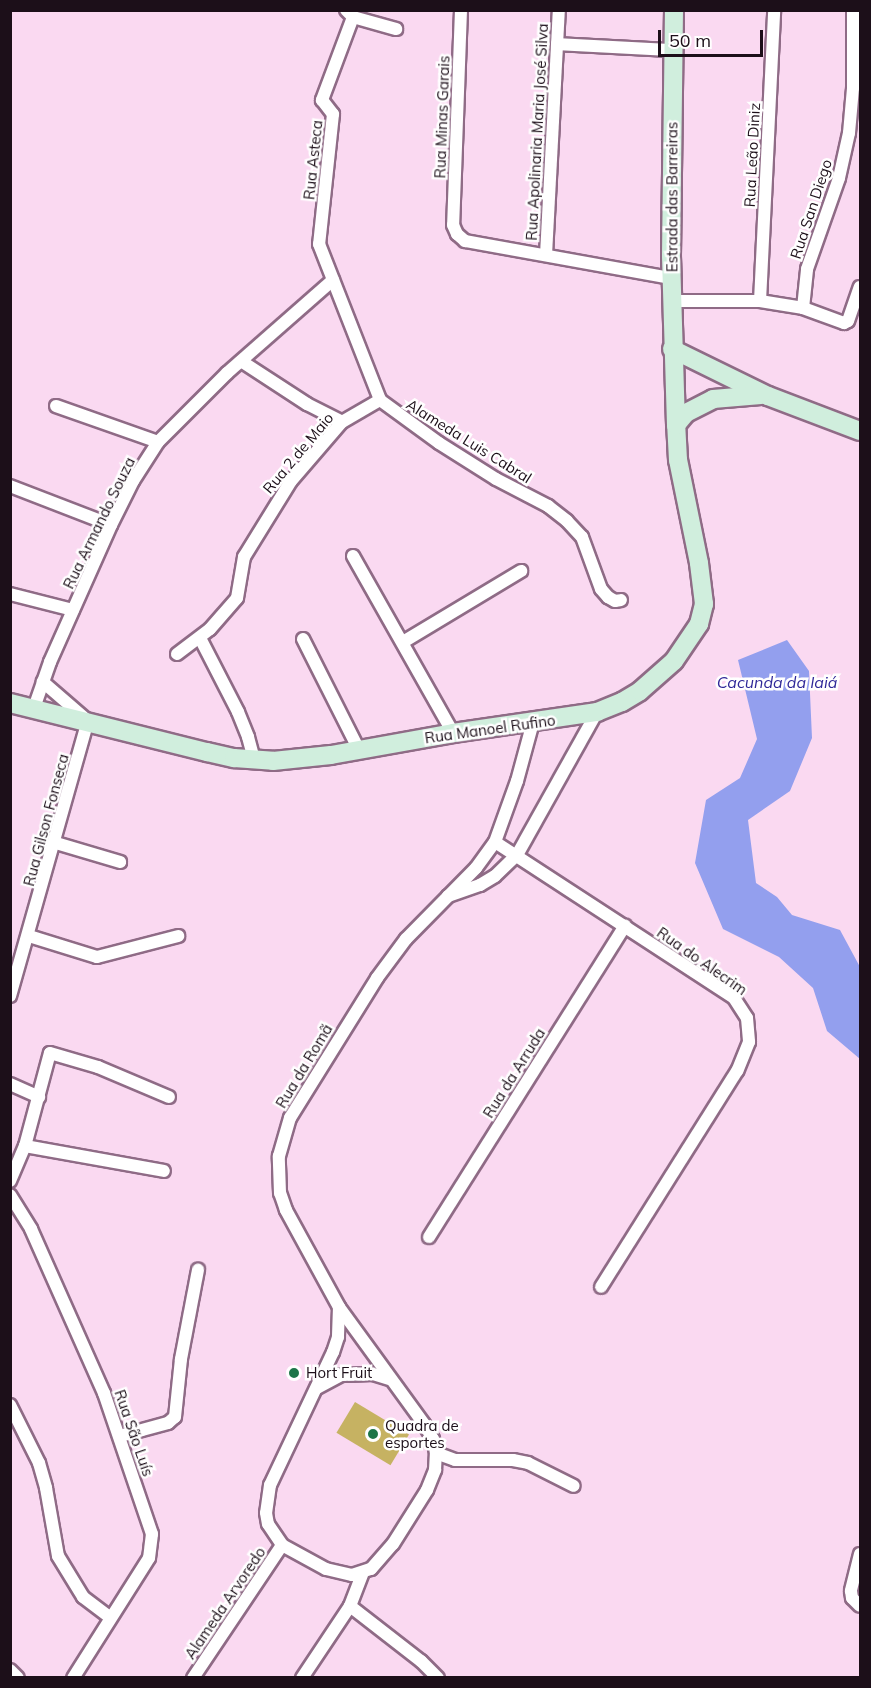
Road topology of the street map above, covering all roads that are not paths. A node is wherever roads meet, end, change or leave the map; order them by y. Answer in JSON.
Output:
{"nodes":[{"id":1,"x":461,"y":10,"type":"edge"},
{"id":2,"x":559,"y":10,"type":"edge"},
{"id":3,"x":674,"y":10,"type":"edge"},
{"id":4,"x":774,"y":10,"type":"edge"},
{"id":5,"x":853,"y":10,"type":"edge"},
{"id":6,"x":349,"y":14,"type":"edge"},
{"id":7,"x":396,"y":29,"type":"dead end"},
{"id":8,"x":557,"y":44,"type":"junction"},
{"id":9,"x":673,"y":50,"type":"junction"},
{"id":10,"x":546,"y":255,"type":"junction"},
{"id":11,"x":671,"y":278,"type":"junction"},
{"id":12,"x":333,"y":280,"type":"junction"},
{"id":13,"x":861,"y":287,"type":"edge"},
{"id":14,"x":672,"y":301,"type":"junction"},
{"id":15,"x":760,"y":301,"type":"junction"},
{"id":16,"x":803,"y":308,"type":"junction"},
{"id":17,"x":672,"y":349,"type":"junction"},
{"id":18,"x":241,"y":361,"type":"junction"},
{"id":19,"x":674,"y":384,"type":"joint"},
{"id":20,"x":768,"y":396,"type":"junction"},
{"id":21,"x":380,"y":400,"type":"junction"},
{"id":22,"x":56,"y":406,"type":"dead end"},
{"id":23,"x":342,"y":422,"type":"junction"},
{"id":24,"x":676,"y":425,"type":"junction"},
{"id":25,"x":861,"y":431,"type":"edge"},
{"id":26,"x":158,"y":442,"type":"junction"},
{"id":27,"x":10,"y":486,"type":"edge"},
{"id":28,"x":111,"y":525,"type":"junction"},
{"id":29,"x":353,"y":556,"type":"dead end"},
{"id":30,"x":521,"y":571,"type":"dead end"},
{"id":31,"x":10,"y":594,"type":"edge"},
{"id":32,"x":621,"y":600,"type":"dead end"},
{"id":33,"x":73,"y":610,"type":"junction"},
{"id":34,"x":200,"y":638,"type":"junction"},
{"id":35,"x":303,"y":639,"type":"dead end"},
{"id":36,"x":404,"y":642,"type":"junction"},
{"id":37,"x":177,"y":654,"type":"dead end"},
{"id":38,"x":43,"y":682,"type":"junction"},
{"id":39,"x":10,"y":703,"type":"edge"},
{"id":40,"x":34,"y":708,"type":"junction"},
{"id":41,"x":597,"y":712,"type":"junction"},
{"id":42,"x":88,"y":720,"type":"junction"},
{"id":43,"x":533,"y":722,"type":"junction"},
{"id":44,"x":453,"y":733,"type":"junction"},
{"id":45,"x":359,"y":750,"type":"junction"},
{"id":46,"x":254,"y":760,"type":"junction"},
{"id":47,"x":495,"y":842,"type":"junction"},
{"id":48,"x":56,"y":843,"type":"junction"},
{"id":49,"x":517,"y":855,"type":"junction"},
{"id":50,"x":120,"y":861,"type":"dead end"},
{"id":51,"x":446,"y":897,"type":"junction"},
{"id":52,"x":625,"y":926,"type":"junction"},
{"id":53,"x":29,"y":936,"type":"junction"},
{"id":54,"x":178,"y":936,"type":"dead end"},
{"id":55,"x":10,"y":996,"type":"edge"},
{"id":56,"x":10,"y":1084,"type":"edge"},
{"id":57,"x":39,"y":1097,"type":"junction"},
{"id":58,"x":169,"y":1097,"type":"dead end"},
{"id":59,"x":25,"y":1146,"type":"junction"},
{"id":60,"x":164,"y":1171,"type":"dead end"},
{"id":61,"x":10,"y":1181,"type":"edge"},
{"id":62,"x":10,"y":1195,"type":"edge"},
{"id":63,"x":429,"y":1237,"type":"dead end"},
{"id":64,"x":198,"y":1270,"type":"dead end"},
{"id":65,"x":601,"y":1287,"type":"dead end"},
{"id":66,"x":339,"y":1307,"type":"junction"},
{"id":67,"x":389,"y":1379,"type":"junction"},
{"id":68,"x":315,"y":1389,"type":"junction"},
{"id":69,"x":10,"y":1405,"type":"edge"},
{"id":70,"x":120,"y":1436,"type":"junction"},
{"id":71,"x":436,"y":1453,"type":"junction"},
{"id":72,"x":574,"y":1486,"type":"dead end"},
{"id":73,"x":282,"y":1545,"type":"junction"},
{"id":74,"x":861,"y":1554,"type":"edge"},
{"id":75,"x":362,"y":1574,"type":"junction"},
{"id":76,"x":351,"y":1606,"type":"junction"},
{"id":77,"x":861,"y":1606,"type":"edge"},
{"id":78,"x":110,"y":1617,"type":"junction"},
{"id":79,"x":10,"y":1670,"type":"edge"},
{"id":80,"x":18,"y":1677,"type":"edge"},
{"id":81,"x":73,"y":1677,"type":"edge"},
{"id":82,"x":193,"y":1677,"type":"edge"},
{"id":83,"x":302,"y":1677,"type":"edge"},
{"id":84,"x":438,"y":1677,"type":"edge"}],
"edges":[{"from":1,"to":10,"type":"street","name":"Rua Minas Garais"},
{"from":2,"to":8,"type":"street","name":"Rua Apolinaria Maria José Silva"},
{"from":3,"to":9,"type":"main road","name":"Estrada das Barreiras"},
{"from":4,"to":15,"type":"street","name":"Rua Leão Diniz"},
{"from":5,"to":16,"type":"street","name":"Rua San Diego"},
{"from":6,"to":7,"type":"street","name":"Rua Asteca"},
{"from":6,"to":12,"type":"street","name":"Rua Asteca"},
{"from":8,"to":9,"type":"street"},
{"from":8,"to":10,"type":"street","name":"Rua Apolinaria Maria José Silva"},
{"from":9,"to":11,"type":"main road","name":"Estrada das Barreiras"},
{"from":10,"to":11,"type":"street"},
{"from":11,"to":14,"type":"main road","name":"Estrada das Barreiras"},
{"from":12,"to":18,"type":"street","name":"Rua Armando Souza"},
{"from":12,"to":21,"type":"street"},
{"from":13,"to":16,"type":"street"},
{"from":14,"to":15,"type":"street"},
{"from":14,"to":17,"type":"main road","name":"Estrada das Barreiras"},
{"from":15,"to":16,"type":"street"},
{"from":17,"to":19,"type":"main road","name":"Estrada das Barreiras"},
{"from":17,"to":20,"type":"main road"},
{"from":18,"to":23,"type":"street"},
{"from":18,"to":26,"type":"street","name":"Rua Armando Souza"},
{"from":19,"to":24,"type":"main road","name":"Rua Manoel Rufino"},
{"from":20,"to":24,"type":"main road"},
{"from":20,"to":25,"type":"main road"},
{"from":21,"to":23,"type":"street","name":"Rua 2 de Maio"},
{"from":21,"to":32,"type":"street","name":"Alameda Luis Cabral"},
{"from":22,"to":26,"type":"street"},
{"from":23,"to":34,"type":"street","name":"Rua 2 de Maio"},
{"from":24,"to":41,"type":"main road","name":"Rua Manoel Rufino"},
{"from":26,"to":28,"type":"street","name":"Rua Armando Souza"},
{"from":27,"to":28,"type":"street"},
{"from":28,"to":33,"type":"street","name":"Rua Armando Souza"},
{"from":29,"to":36,"type":"street"},
{"from":30,"to":36,"type":"street"},
{"from":31,"to":33,"type":"street"},
{"from":33,"to":38,"type":"street","name":"Rua Armando Souza"},
{"from":34,"to":37,"type":"street","name":"Rua 2 de Maio"},
{"from":34,"to":46,"type":"street"},
{"from":35,"to":45,"type":"street"},
{"from":36,"to":44,"type":"street"},
{"from":38,"to":40,"type":"street","name":"Rua Armando Souza"},
{"from":38,"to":42,"type":"street"},
{"from":39,"to":40,"type":"main road","name":"Rua Manoel Rufino"},
{"from":40,"to":42,"type":"main road","name":"Rua Manoel Rufino"},
{"from":41,"to":43,"type":"main road","name":"Rua Manoel Rufino"},
{"from":41,"to":49,"type":"street","name":"Rua da Romã"},
{"from":42,"to":46,"type":"main road","name":"Rua Manoel Rufino"},
{"from":42,"to":48,"type":"street","name":"Rua Gilson Fonseca"},
{"from":43,"to":44,"type":"main road","name":"Rua Manoel Rufino"},
{"from":43,"to":47,"type":"street","name":"Rua da Romã"},
{"from":44,"to":45,"type":"main road","name":"Rua Manoel Rufino"},
{"from":45,"to":46,"type":"main road","name":"Rua Manoel Rufino"},
{"from":47,"to":49,"type":"street","name":"Rua do Alecrim"},
{"from":47,"to":51,"type":"street","name":"Rua da Romã"},
{"from":48,"to":50,"type":"street"},
{"from":48,"to":53,"type":"street","name":"Rua Gilson Fonseca"},
{"from":49,"to":51,"type":"street","name":"Rua da Romã"},
{"from":49,"to":52,"type":"street","name":"Rua do Alecrim"},
{"from":51,"to":66,"type":"street","name":"Rua da Romã"},
{"from":52,"to":63,"type":"street","name":"Rua da Arruda"},
{"from":52,"to":65,"type":"street","name":"Rua do Alecrim"},
{"from":53,"to":54,"type":"street"},
{"from":53,"to":55,"type":"street","name":"Rua Gilson Fonseca"},
{"from":56,"to":57,"type":"street"},
{"from":57,"to":58,"type":"street"},
{"from":57,"to":59,"type":"street"},
{"from":59,"to":60,"type":"street"},
{"from":59,"to":61,"type":"street"},
{"from":62,"to":70,"type":"street","name":"Rua São Luís"},
{"from":64,"to":70,"type":"street"},
{"from":66,"to":67,"type":"street","name":"Rua da Romã"},
{"from":66,"to":68,"type":"street"},
{"from":67,"to":68,"type":"street"},
{"from":67,"to":71,"type":"street"},
{"from":68,"to":73,"type":"street"},
{"from":69,"to":78,"type":"street"},
{"from":70,"to":78,"type":"street","name":"Rua São Luís"},
{"from":71,"to":72,"type":"street"},
{"from":71,"to":75,"type":"street"},
{"from":73,"to":75,"type":"street"},
{"from":73,"to":82,"type":"street","name":"Alameda Arvoredo"},
{"from":74,"to":77,"type":"street"},
{"from":75,"to":76,"type":"street"},
{"from":76,"to":83,"type":"street"},
{"from":76,"to":84,"type":"street"},
{"from":78,"to":81,"type":"street","name":"Rua São Luís"},
{"from":79,"to":80,"type":"street"}]}
